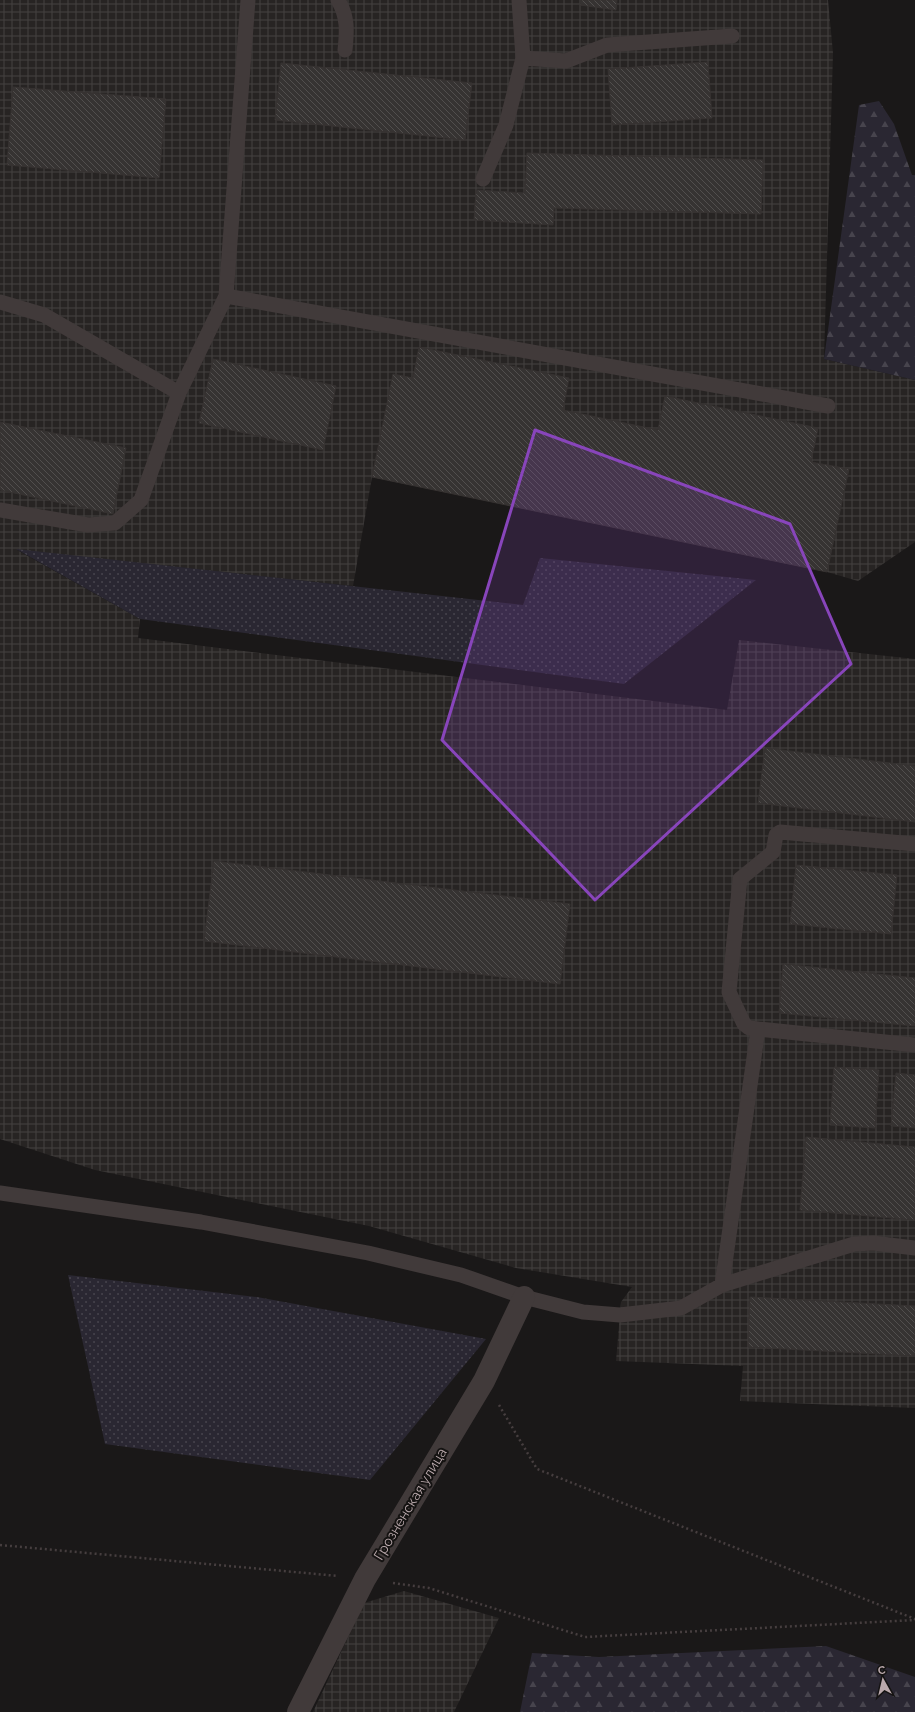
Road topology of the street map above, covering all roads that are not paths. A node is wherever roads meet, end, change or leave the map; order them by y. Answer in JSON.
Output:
{"nodes":[{"id":1,"x":248,"y":0,"type":"edge"},
{"id":2,"x":338,"y":0,"type":"edge"},
{"id":3,"x":519,"y":0,"type":"edge"},
{"id":4,"x":732,"y":36,"type":"dead end"},
{"id":5,"x":345,"y":50,"type":"dead end"},
{"id":6,"x":523,"y":58,"type":"junction"},
{"id":7,"x":483,"y":179,"type":"dead end"},
{"id":8,"x":226,"y":296,"type":"junction"},
{"id":9,"x":0,"y":302,"type":"edge"},
{"id":10,"x":179,"y":393,"type":"junction"},
{"id":11,"x":828,"y":406,"type":"dead end"},
{"id":12,"x":0,"y":510,"type":"edge"},
{"id":13,"x":915,"y":844,"type":"edge"},
{"id":14,"x":758,"y":1029,"type":"junction"},
{"id":15,"x":915,"y":1045,"type":"edge"},
{"id":16,"x":0,"y":1193,"type":"edge"},
{"id":17,"x":915,"y":1248,"type":"edge"},
{"id":18,"x":722,"y":1285,"type":"junction"},
{"id":19,"x":524,"y":1297,"type":"junction"},
{"id":20,"x":298,"y":1712,"type":"edge"}],
"edges":[{"from":1,"to":8,"type":"lane"},
{"from":2,"to":5,"type":"lane"},
{"from":3,"to":6,"type":"lane"},
{"from":4,"to":6,"type":"lane"},
{"from":6,"to":7,"type":"lane"},
{"from":8,"to":10,"type":"lane"},
{"from":8,"to":11,"type":"lane"},
{"from":9,"to":10,"type":"lane"},
{"from":10,"to":12,"type":"lane"},
{"from":13,"to":14,"type":"lane"},
{"from":14,"to":15,"type":"lane"},
{"from":14,"to":18,"type":"lane"},
{"from":16,"to":19,"type":"lane"},
{"from":17,"to":18,"type":"lane"},
{"from":18,"to":19,"type":"lane"},
{"from":19,"to":20,"type":"street","name":"Грозненская улица"}]}
